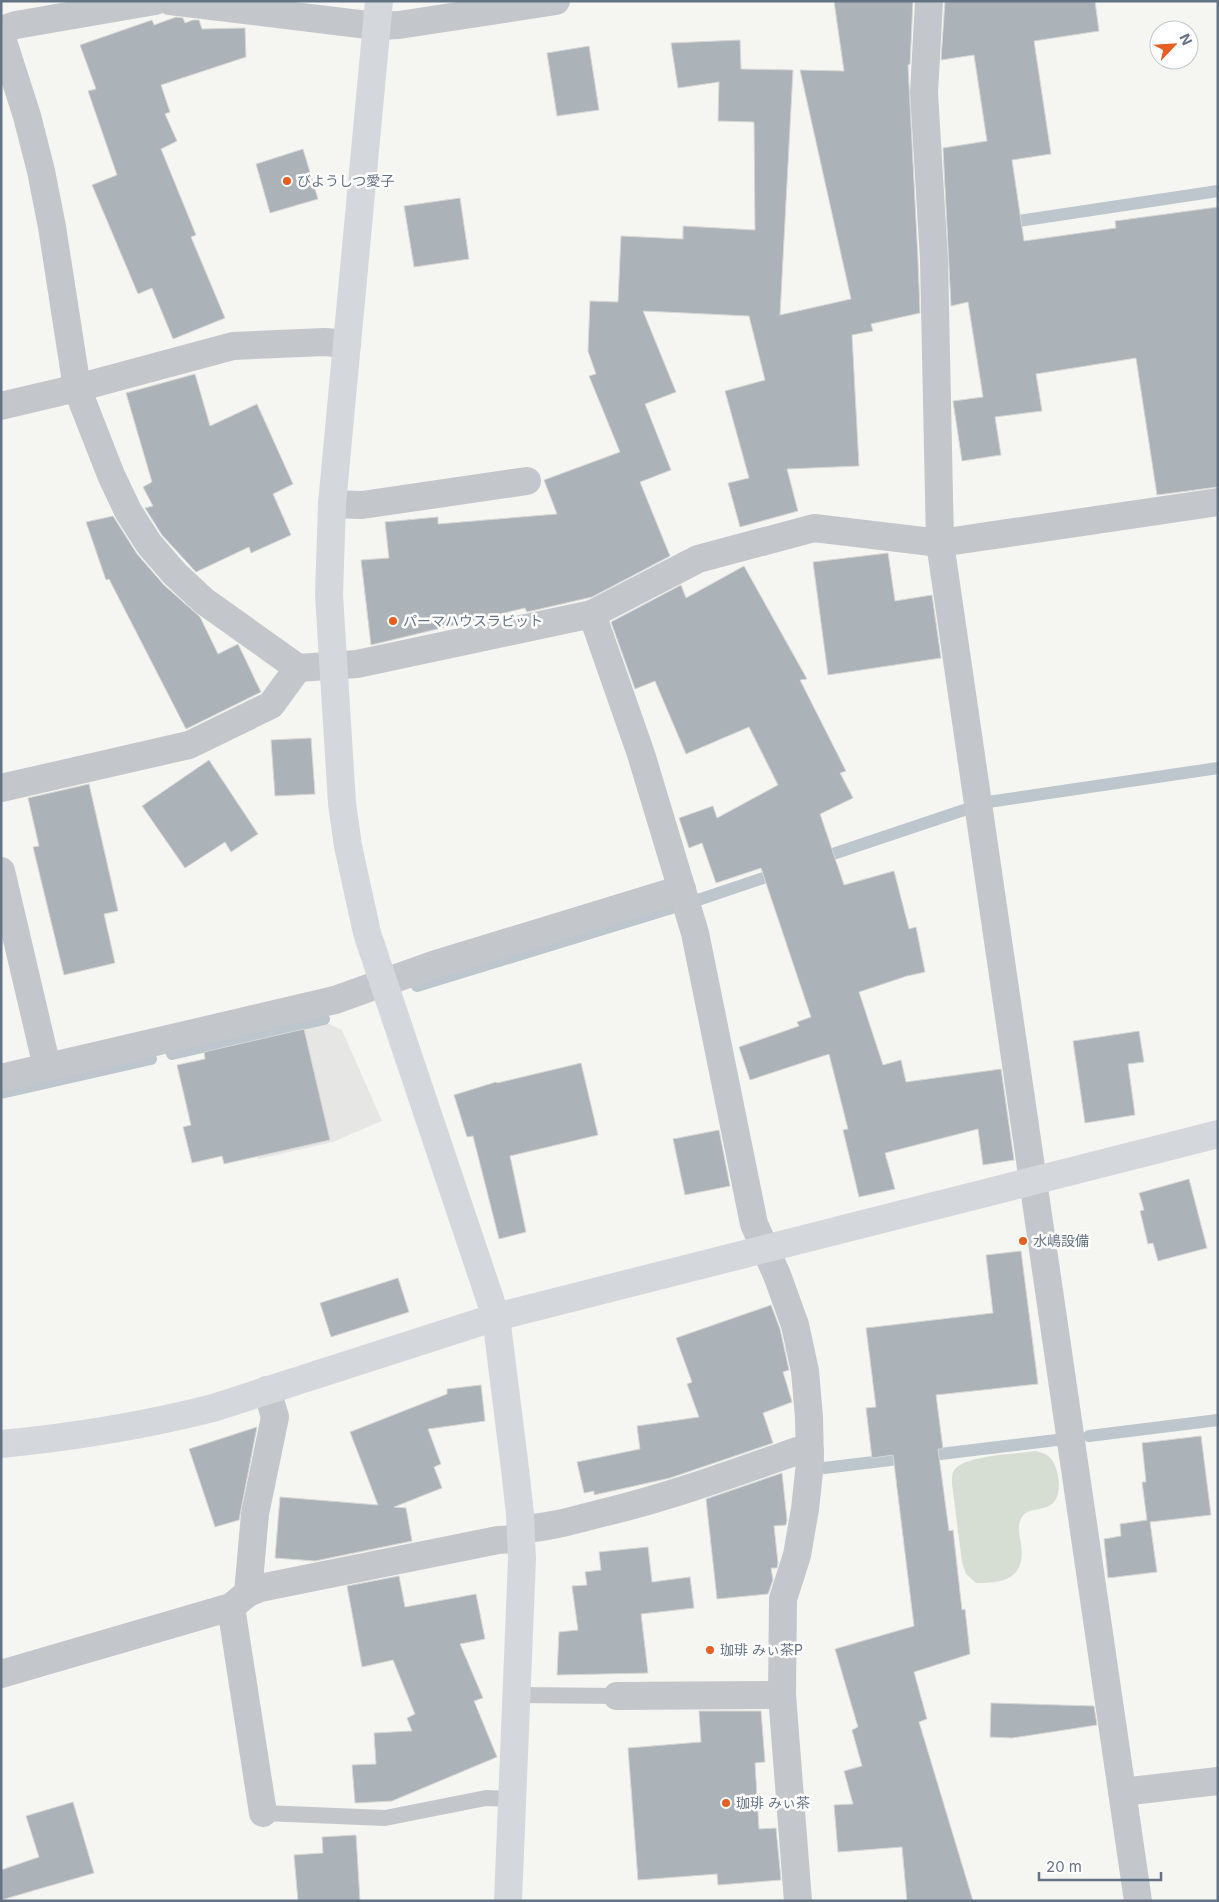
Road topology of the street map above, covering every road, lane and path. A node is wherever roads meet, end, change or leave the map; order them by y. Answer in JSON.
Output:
{"nodes":[{"id":1,"x":155,"y":1,"type":"edge"},
{"id":2,"x":170,"y":1,"type":"edge"},
{"id":3,"x":556,"y":1,"type":"edge"},
{"id":4,"x":929,"y":1,"type":"edge"},
{"id":5,"x":378,"y":13,"type":"edge"},
{"id":6,"x":1,"y":30,"type":"edge"},
{"id":7,"x":1,"y":35,"type":"edge"},
{"id":8,"x":347,"y":344,"type":"junction"},
{"id":9,"x":77,"y":388,"type":"junction"},
{"id":10,"x":1,"y":406,"type":"edge"},
{"id":11,"x":527,"y":481,"type":"dead end"},
{"id":12,"x":1218,"y":502,"type":"edge"},
{"id":13,"x":332,"y":504,"type":"junction"},
{"id":14,"x":940,"y":543,"type":"junction"},
{"id":15,"x":592,"y":614,"type":"junction"},
{"id":16,"x":333,"y":666,"type":"junction"},
{"id":17,"x":298,"y":668,"type":"junction"},
{"id":18,"x":1,"y":788,"type":"edge"},
{"id":19,"x":1,"y":871,"type":"edge"},
{"id":20,"x":682,"y":889,"type":"junction"},
{"id":21,"x":384,"y":983,"type":"junction"},
{"id":22,"x":47,"y":1067,"type":"junction"},
{"id":23,"x":1,"y":1078,"type":"edge"},
{"id":24,"x":1218,"y":1134,"type":"edge"},
{"id":25,"x":1034,"y":1182,"type":"junction"},
{"id":26,"x":766,"y":1249,"type":"junction"},
{"id":27,"x":496,"y":1317,"type":"junction"},
{"id":28,"x":267,"y":1390,"type":"junction"},
{"id":29,"x":1,"y":1444,"type":"edge"},
{"id":30,"x":810,"y":1451,"type":"junction"},
{"id":31,"x":520,"y":1534,"type":"junction"},
{"id":32,"x":239,"y":1600,"type":"junction"},
{"id":33,"x":1,"y":1674,"type":"edge"},
{"id":34,"x":516,"y":1695,"type":"junction"},
{"id":35,"x":782,"y":1695,"type":"junction"},
{"id":36,"x":618,"y":1696,"type":"joint"},
{"id":37,"x":1218,"y":1781,"type":"edge"},
{"id":38,"x":1122,"y":1792,"type":"junction"},
{"id":39,"x":512,"y":1799,"type":"junction"},
{"id":40,"x":263,"y":1813,"type":"joint"},
{"id":41,"x":508,"y":1901,"type":"edge"},
{"id":42,"x":798,"y":1901,"type":"edge"},
{"id":43,"x":1138,"y":1901,"type":"edge"}],
"edges":[{"from":1,"to":6,"type":"street"},
{"from":2,"to":5,"type":"street"},
{"from":3,"to":5,"type":"street"},
{"from":4,"to":14,"type":"street"},
{"from":5,"to":8,"type":"street"},
{"from":7,"to":9,"type":"street"},
{"from":8,"to":9,"type":"street"},
{"from":8,"to":13,"type":"street"},
{"from":9,"to":10,"type":"street"},
{"from":9,"to":17,"type":"street"},
{"from":11,"to":13,"type":"street"},
{"from":12,"to":14,"type":"street"},
{"from":13,"to":16,"type":"street"},
{"from":14,"to":15,"type":"street"},
{"from":14,"to":25,"type":"street"},
{"from":15,"to":16,"type":"street"},
{"from":15,"to":20,"type":"street"},
{"from":16,"to":17,"type":"street"},
{"from":16,"to":21,"type":"street"},
{"from":17,"to":18,"type":"street"},
{"from":19,"to":22,"type":"street"},
{"from":20,"to":21,"type":"street"},
{"from":20,"to":26,"type":"street"},
{"from":21,"to":22,"type":"street"},
{"from":21,"to":27,"type":"street"},
{"from":22,"to":23,"type":"street"},
{"from":24,"to":25,"type":"street"},
{"from":25,"to":26,"type":"street"},
{"from":25,"to":38,"type":"street"},
{"from":26,"to":27,"type":"street"},
{"from":26,"to":30,"type":"street"},
{"from":27,"to":28,"type":"street"},
{"from":27,"to":31,"type":"street"},
{"from":28,"to":29,"type":"street"},
{"from":28,"to":32,"type":"street"},
{"from":30,"to":31,"type":"street"},
{"from":30,"to":35,"type":"street"},
{"from":31,"to":32,"type":"street"},
{"from":31,"to":34,"type":"street"},
{"from":32,"to":33,"type":"street"},
{"from":32,"to":40,"type":"street"},
{"from":34,"to":36,"type":"lane"},
{"from":34,"to":39,"type":"street"},
{"from":35,"to":36,"type":"street"},
{"from":35,"to":42,"type":"street"},
{"from":37,"to":38,"type":"street"},
{"from":38,"to":43,"type":"street"},
{"from":39,"to":40,"type":"lane"},
{"from":39,"to":41,"type":"street"}]}
